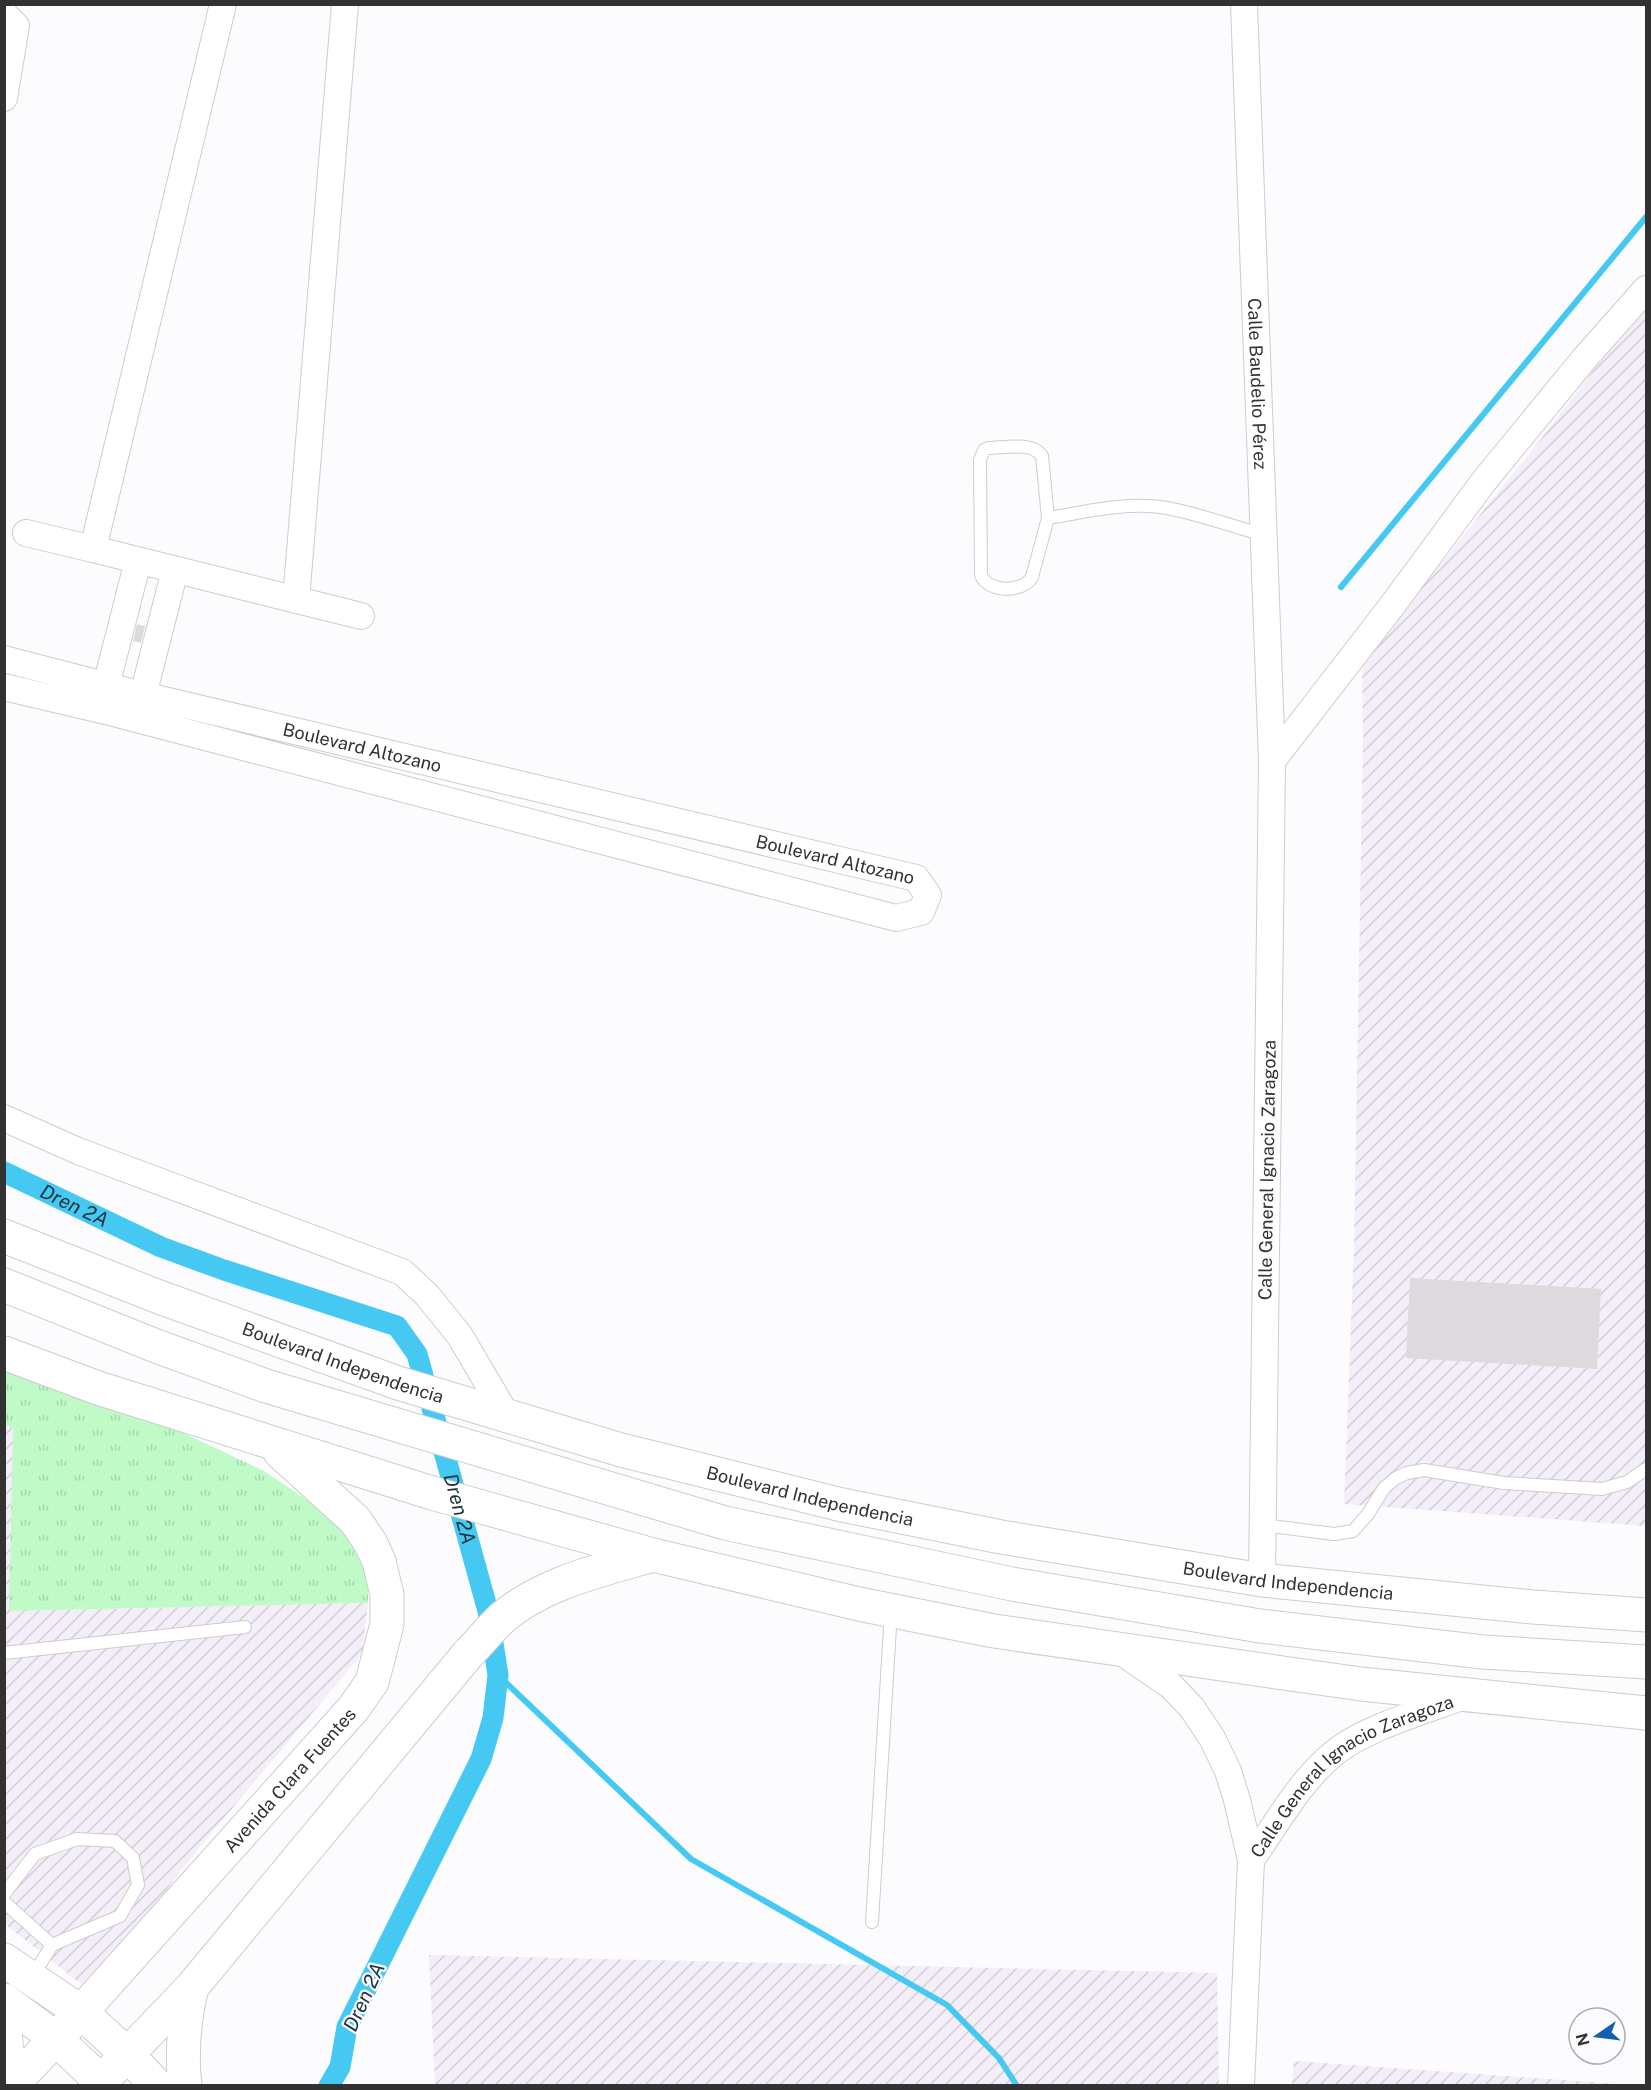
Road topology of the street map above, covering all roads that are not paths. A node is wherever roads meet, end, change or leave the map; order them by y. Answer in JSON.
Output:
{"nodes":[{"id":1,"x":223,"y":4,"type":"edge"},
{"id":2,"x":345,"y":4,"type":"edge"},
{"id":3,"x":1244,"y":4,"type":"edge"},
{"id":4,"x":4,"y":14,"type":"edge"},
{"id":5,"x":4,"y":98,"type":"edge"},
{"id":6,"x":1647,"y":289,"type":"edge"},
{"id":7,"x":1048,"y":518,"type":"junction"},
{"id":8,"x":26,"y":533,"type":"dead end"},
{"id":9,"x":1264,"y":535,"type":"junction"},
{"id":10,"x":93,"y":549,"type":"junction"},
{"id":11,"x":138,"y":561,"type":"junction"},
{"id":12,"x":175,"y":570,"type":"junction"},
{"id":13,"x":296,"y":600,"type":"junction"},
{"id":14,"x":361,"y":616,"type":"dead end"},
{"id":15,"x":4,"y":659,"type":"edge"},
{"id":16,"x":106,"y":686,"type":"junction"},
{"id":17,"x":4,"y":687,"type":"edge"},
{"id":18,"x":143,"y":695,"type":"junction"},
{"id":19,"x":1272,"y":761,"type":"junction"},
{"id":20,"x":4,"y":1118,"type":"edge"},
{"id":21,"x":4,"y":1236,"type":"edge"},
{"id":22,"x":4,"y":1285,"type":"edge"},
{"id":23,"x":4,"y":1353,"type":"edge"},
{"id":24,"x":507,"y":1416,"type":"junction"},
{"id":25,"x":270,"y":1443,"type":"junction"},
{"id":26,"x":1647,"y":1469,"type":"edge"},
{"id":27,"x":1263,"y":1525,"type":"junction"},
{"id":28,"x":653,"y":1555,"type":"junction"},
{"id":29,"x":1262,"y":1580,"type":"junction"},
{"id":30,"x":891,"y":1610,"type":"junction"},
{"id":31,"x":1647,"y":1615,"type":"edge"},
{"id":32,"x":245,"y":1627,"type":"dead end"},
{"id":33,"x":1118,"y":1650,"type":"junction"},
{"id":34,"x":4,"y":1653,"type":"edge"},
{"id":35,"x":1647,"y":1662,"type":"edge"},
{"id":36,"x":1467,"y":1695,"type":"junction"},
{"id":37,"x":1647,"y":1713,"type":"edge"},
{"id":38,"x":1251,"y":1860,"type":"junction"},
{"id":39,"x":4,"y":1894,"type":"edge"},
{"id":40,"x":4,"y":1902,"type":"edge"},
{"id":41,"x":872,"y":1922,"type":"dead end"},
{"id":42,"x":52,"y":1945,"type":"junction"},
{"id":43,"x":4,"y":1960,"type":"edge"},
{"id":44,"x":31,"y":1978,"type":"junction"},
{"id":45,"x":192,"y":1987,"type":"junction"},
{"id":46,"x":4,"y":2000,"type":"edge"},
{"id":47,"x":81,"y":2012,"type":"junction"},
{"id":48,"x":4,"y":2025,"type":"edge"},
{"id":49,"x":55,"y":2038,"type":"junction"},
{"id":50,"x":128,"y":2055,"type":"junction"},
{"id":51,"x":101,"y":2084,"type":"edge"},
{"id":52,"x":5,"y":2085,"type":"edge"},
{"id":53,"x":11,"y":2085,"type":"edge"},
{"id":54,"x":158,"y":2085,"type":"edge"},
{"id":55,"x":185,"y":2085,"type":"edge"},
{"id":56,"x":1241,"y":2085,"type":"edge"}],
"edges":[{"from":1,"to":10,"type":"street"},
{"from":2,"to":13,"type":"street"},
{"from":3,"to":9,"type":"street","name":"Calle Baudelio Pérez"},
{"from":4,"to":5,"type":"street"},
{"from":6,"to":19,"type":"street"},
{"from":7,"to":7,"type":"lane"},
{"from":7,"to":9,"type":"lane"},
{"from":8,"to":10,"type":"street"},
{"from":9,"to":19,"type":"street","name":"Calle Baudelio Pérez"},
{"from":10,"to":11,"type":"street"},
{"from":11,"to":12,"type":"street"},
{"from":11,"to":16,"type":"street"},
{"from":12,"to":13,"type":"street"},
{"from":12,"to":18,"type":"street"},
{"from":13,"to":14,"type":"street"},
{"from":15,"to":16,"type":"street","name":"Boulevard Altozano"},
{"from":16,"to":18,"type":"street","name":"Boulevard Altozano"},
{"from":17,"to":18,"type":"street","name":"Boulevard Altozano"},
{"from":19,"to":27,"type":"street","name":"Calle General Ignacio Zaragoza"},
{"from":20,"to":24,"type":"street"},
{"from":21,"to":24,"type":"main road","name":"Boulevard Independencia"},
{"from":22,"to":35,"type":"main road"},
{"from":23,"to":25,"type":"main road"},
{"from":24,"to":29,"type":"main road","name":"Boulevard Independencia"},
{"from":25,"to":28,"type":"main road"},
{"from":25,"to":47,"type":"main road","name":"Avenida Clara Fuentes"},
{"from":26,"to":27,"type":"lane"},
{"from":27,"to":29,"type":"street","name":"Calle General Ignacio Zaragoza"},
{"from":28,"to":30,"type":"main road"},
{"from":28,"to":45,"type":"main road"},
{"from":29,"to":31,"type":"main road","name":"Boulevard Independencia"},
{"from":30,"to":33,"type":"main road"},
{"from":30,"to":41,"type":"lane"},
{"from":32,"to":34,"type":"lane"},
{"from":33,"to":36,"type":"main road"},
{"from":33,"to":38,"type":"street","name":"Calle General Ignacio Zaragoza"},
{"from":36,"to":37,"type":"main road"},
{"from":36,"to":38,"type":"street","name":"Calle General Ignacio Zaragoza"},
{"from":38,"to":56,"type":"street"},
{"from":39,"to":42,"type":"lane"},
{"from":40,"to":42,"type":"lane"},
{"from":42,"to":44,"type":"lane"},
{"from":43,"to":44,"type":"main road"},
{"from":44,"to":47,"type":"main road"},
{"from":45,"to":50,"type":"main road"},
{"from":45,"to":55,"type":"main road"},
{"from":46,"to":49,"type":"main road"},
{"from":47,"to":49,"type":"main road","name":"Avenida Clara Fuentes"},
{"from":47,"to":50,"type":"main road"},
{"from":48,"to":52,"type":"main road"},
{"from":49,"to":51,"type":"main road"},
{"from":49,"to":53,"type":"main road","name":"Avenida Clara Fuentes"},
{"from":50,"to":51,"type":"main road"},
{"from":50,"to":54,"type":"main road"}]}
